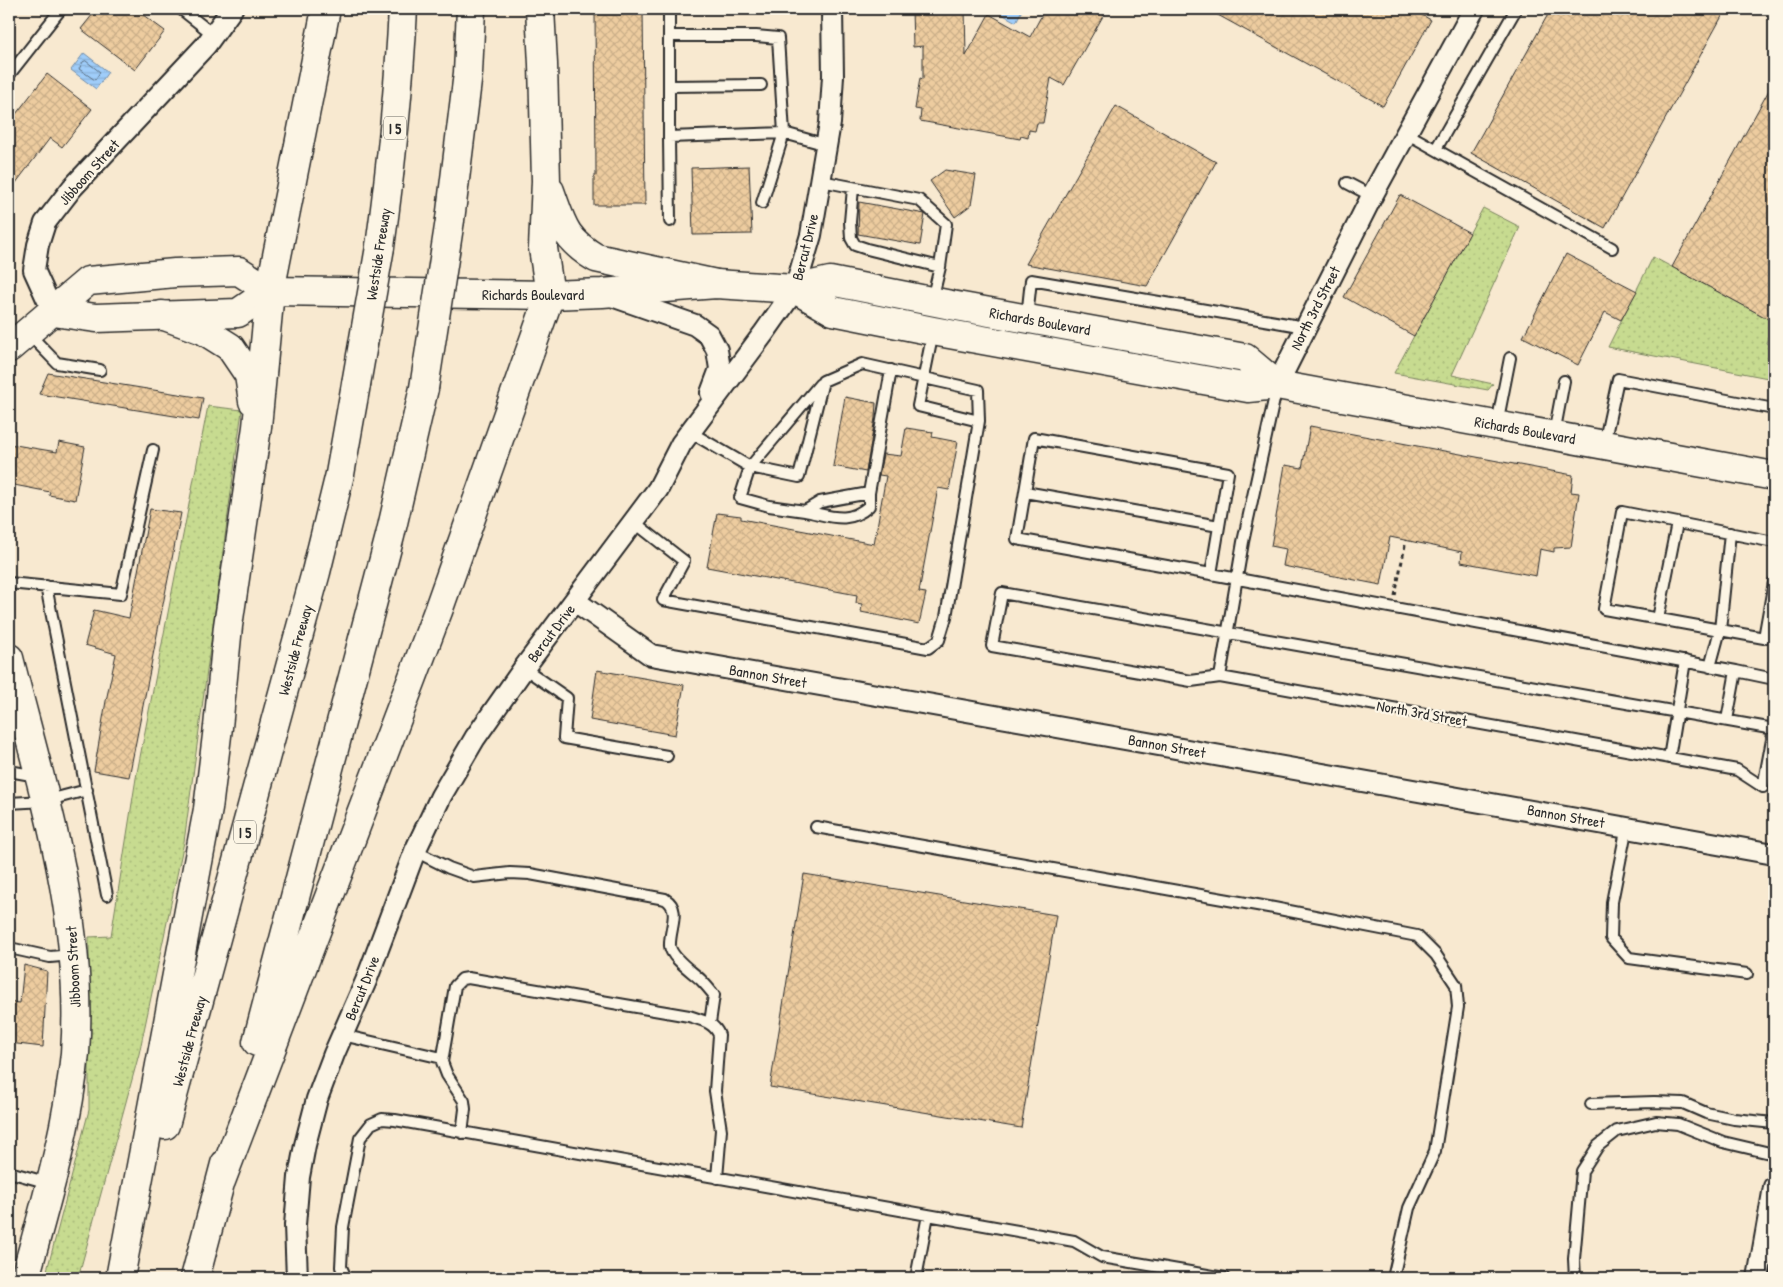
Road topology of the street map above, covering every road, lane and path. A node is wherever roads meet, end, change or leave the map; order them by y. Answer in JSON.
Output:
{"nodes":[{"id":1,"x":61,"y":9,"type":"edge"},
{"id":2,"x":181,"y":9,"type":"edge"},
{"id":3,"x":232,"y":9,"type":"edge"},
{"id":4,"x":326,"y":9,"type":"edge"},
{"id":5,"x":403,"y":9,"type":"edge"},
{"id":6,"x":471,"y":9,"type":"edge"},
{"id":7,"x":540,"y":9,"type":"edge"},
{"id":8,"x":668,"y":9,"type":"edge"},
{"id":9,"x":832,"y":9,"type":"edge"},
{"id":10,"x":1474,"y":9,"type":"edge"},
{"id":11,"x":1516,"y":9,"type":"edge"},
{"id":12,"x":214,"y":34,"type":"junction"},
{"id":13,"x":669,"y":36,"type":"junction"},
{"id":14,"x":9,"y":75,"type":"edge"},
{"id":15,"x":760,"y":85,"type":"dead end"},
{"id":16,"x":669,"y":86,"type":"junction"},
{"id":17,"x":1406,"y":132,"type":"junction"},
{"id":18,"x":784,"y":133,"type":"junction"},
{"id":19,"x":669,"y":137,"type":"junction"},
{"id":20,"x":827,"y":146,"type":"junction"},
{"id":21,"x":1436,"y":149,"type":"junction"},
{"id":22,"x":546,"y":180,"type":"junction"},
{"id":23,"x":821,"y":181,"type":"junction"},
{"id":24,"x":1347,"y":183,"type":"dead end"},
{"id":25,"x":853,"y":188,"type":"junction"},
{"id":26,"x":1372,"y":196,"type":"junction"},
{"id":27,"x":762,"y":204,"type":"dead end"},
{"id":28,"x":670,"y":221,"type":"dead end"},
{"id":29,"x":1612,"y":248,"type":"dead end"},
{"id":30,"x":940,"y":267,"type":"junction"},
{"id":31,"x":716,"y":284,"type":"junction"},
{"id":32,"x":795,"y":289,"type":"junction"},
{"id":33,"x":270,"y":291,"type":"junction"},
{"id":34,"x":602,"y":293,"type":"junction"},
{"id":35,"x":550,"y":296,"type":"junction"},
{"id":36,"x":931,"y":301,"type":"junction"},
{"id":37,"x":53,"y":312,"type":"junction"},
{"id":38,"x":162,"y":315,"type":"junction"},
{"id":39,"x":1027,"y":319,"type":"junction"},
{"id":40,"x":1305,"y":327,"type":"junction"},
{"id":41,"x":933,"y":331,"type":"junction"},
{"id":42,"x":18,"y":340,"type":"edge"},
{"id":43,"x":1510,"y":358,"type":"dead end"},
{"id":44,"x":100,"y":370,"type":"dead end"},
{"id":45,"x":891,"y":370,"type":"junction"},
{"id":46,"x":923,"y":378,"type":"junction"},
{"id":47,"x":823,"y":381,"type":"junction"},
{"id":48,"x":1564,"y":381,"type":"dead end"},
{"id":49,"x":1277,"y":385,"type":"junction"},
{"id":50,"x":1774,"y":409,"type":"edge"},
{"id":51,"x":979,"y":421,"type":"junction"},
{"id":52,"x":695,"y":425,"type":"junction"},
{"id":53,"x":1497,"y":425,"type":"junction"},
{"id":54,"x":257,"y":427,"type":"junction"},
{"id":55,"x":1553,"y":436,"type":"junction"},
{"id":56,"x":1604,"y":445,"type":"junction"},
{"id":57,"x":153,"y":450,"type":"dead end"},
{"id":58,"x":750,"y":467,"type":"junction"},
{"id":59,"x":1774,"y":476,"type":"edge"},
{"id":60,"x":1025,"y":492,"type":"junction"},
{"id":61,"x":869,"y":493,"type":"junction"},
{"id":62,"x":805,"y":511,"type":"junction"},
{"id":63,"x":634,"y":522,"type":"junction"},
{"id":64,"x":1677,"y":523,"type":"junction"},
{"id":65,"x":1219,"y":526,"type":"junction"},
{"id":66,"x":1730,"y":533,"type":"junction"},
{"id":67,"x":1406,"y":540,"type":"dead end"},
{"id":68,"x":1774,"y":542,"type":"edge"},
{"id":69,"x":1211,"y":574,"type":"junction"},
{"id":70,"x":1236,"y":580,"type":"junction"},
{"id":71,"x":9,"y":582,"type":"edge"},
{"id":72,"x":1774,"y":582,"type":"edge"},
{"id":73,"x":46,"y":586,"type":"junction"},
{"id":74,"x":575,"y":601,"type":"junction"},
{"id":75,"x":1393,"y":609,"type":"junction"},
{"id":76,"x":1658,"y":619,"type":"junction"},
{"id":77,"x":1720,"y":630,"type":"junction"},
{"id":78,"x":1228,"y":632,"type":"junction"},
{"id":79,"x":9,"y":658,"type":"edge"},
{"id":80,"x":1685,"y":661,"type":"junction"},
{"id":81,"x":1710,"y":667,"type":"junction"},
{"id":82,"x":524,"y":668,"type":"junction"},
{"id":83,"x":1736,"y":671,"type":"junction"},
{"id":84,"x":1220,"y":677,"type":"junction"},
{"id":85,"x":1774,"y":679,"type":"edge"},
{"id":86,"x":13,"y":688,"type":"edge"},
{"id":87,"x":1676,"y":711,"type":"junction"},
{"id":88,"x":1727,"y":720,"type":"junction"},
{"id":89,"x":667,"y":756,"type":"dead end"},
{"id":90,"x":1669,"y":758,"type":"junction"},
{"id":91,"x":9,"y":771,"type":"edge"},
{"id":92,"x":42,"y":789,"type":"junction"},
{"id":93,"x":87,"y":790,"type":"junction"},
{"id":94,"x":9,"y":803,"type":"edge"},
{"id":95,"x":1627,"y":826,"type":"junction"},
{"id":96,"x":816,"y":827,"type":"dead end"},
{"id":97,"x":415,"y":851,"type":"junction"},
{"id":98,"x":1774,"y":854,"type":"edge"},
{"id":99,"x":107,"y":895,"type":"dead end"},
{"id":100,"x":14,"y":949,"type":"dead end"},
{"id":101,"x":73,"y":955,"type":"junction"},
{"id":102,"x":1747,"y":974,"type":"dead end"},
{"id":103,"x":710,"y":1023,"type":"junction"},
{"id":104,"x":342,"y":1035,"type":"junction"},
{"id":105,"x":442,"y":1058,"type":"junction"},
{"id":106,"x":1591,"y":1104,"type":"dead end"},
{"id":107,"x":1774,"y":1123,"type":"edge"},
{"id":108,"x":462,"y":1132,"type":"junction"},
{"id":109,"x":1774,"y":1154,"type":"edge"},
{"id":110,"x":9,"y":1172,"type":"edge"},
{"id":111,"x":717,"y":1178,"type":"junction"},
{"id":112,"x":221,"y":1181,"type":"junction"},
{"id":113,"x":50,"y":1184,"type":"junction"},
{"id":114,"x":1774,"y":1187,"type":"edge"},
{"id":115,"x":928,"y":1215,"type":"junction"},
{"id":116,"x":1762,"y":1270,"type":"edge"},
{"id":117,"x":24,"y":1278,"type":"edge"},
{"id":118,"x":122,"y":1278,"type":"edge"},
{"id":119,"x":195,"y":1278,"type":"edge"},
{"id":120,"x":297,"y":1278,"type":"edge"},
{"id":121,"x":346,"y":1278,"type":"edge"},
{"id":122,"x":916,"y":1278,"type":"edge"},
{"id":123,"x":1225,"y":1278,"type":"edge"},
{"id":124,"x":1393,"y":1278,"type":"edge"},
{"id":125,"x":1575,"y":1278,"type":"edge"}],
"edges":[{"from":1,"to":14,"type":"lane"},
{"from":2,"to":12,"type":"lane"},
{"from":3,"to":12,"type":"street","name":"Jibboom Street"},
{"from":4,"to":33,"type":"main road"},
{"from":5,"to":118,"type":"main road","name":"Westside Freeway","number":"I 5","bridge":true},
{"from":6,"to":112,"type":"main road","bridge":true},
{"from":7,"to":22,"type":"main road"},
{"from":8,"to":13,"type":"lane"},
{"from":9,"to":20,"type":"street","name":"Bercut Drive"},
{"from":10,"to":17,"type":"street","name":"North 3rd Street"},
{"from":11,"to":21,"type":"lane"},
{"from":12,"to":37,"type":"street","name":"Jibboom Street"},
{"from":13,"to":16,"type":"lane"},
{"from":13,"to":18,"type":"lane"},
{"from":15,"to":16,"type":"lane"},
{"from":16,"to":19,"type":"lane"},
{"from":17,"to":21,"type":"lane"},
{"from":17,"to":26,"type":"street","name":"North 3rd Street"},
{"from":18,"to":19,"type":"lane"},
{"from":18,"to":20,"type":"lane"},
{"from":18,"to":27,"type":"lane"},
{"from":19,"to":28,"type":"lane"},
{"from":20,"to":23,"type":"street","name":"Bercut Drive"},
{"from":21,"to":29,"type":"lane"},
{"from":22,"to":31,"type":"main road"},
{"from":22,"to":35,"type":"main road"},
{"from":23,"to":25,"type":"lane"},
{"from":23,"to":32,"type":"street","name":"Bercut Drive"},
{"from":24,"to":26,"type":"lane"},
{"from":25,"to":30,"type":"lane"},
{"from":25,"to":30,"type":"lane"},
{"from":26,"to":40,"type":"street","name":"North 3rd Street"},
{"from":30,"to":36,"type":"lane"},
{"from":31,"to":32,"type":"main road","name":"Richards Boulevard"},
{"from":31,"to":34,"type":"main road","name":"Richards Boulevard"},
{"from":32,"to":36,"type":"main road","name":"Richards Boulevard"},
{"from":32,"to":41,"type":"main road","name":"Richards Boulevard"},
{"from":32,"to":52,"type":"street","name":"Bercut Drive"},
{"from":33,"to":35,"type":"main road","name":"Richards Boulevard"},
{"from":33,"to":37,"type":"main road"},
{"from":33,"to":38,"type":"main road"},
{"from":33,"to":54,"type":"main road"},
{"from":34,"to":35,"type":"main road","name":"Richards Boulevard"},
{"from":34,"to":52,"type":"street"},
{"from":35,"to":112,"type":"main road"},
{"from":36,"to":39,"type":"main road","name":"Richards Boulevard"},
{"from":37,"to":38,"type":"main road"},
{"from":37,"to":42,"type":"main road"},
{"from":38,"to":54,"type":"main road"},
{"from":39,"to":40,"type":"lane"},
{"from":39,"to":49,"type":"main road","name":"Richards Boulevard"},
{"from":40,"to":49,"type":"street","name":"North 3rd Street"},
{"from":41,"to":46,"type":"lane"},
{"from":41,"to":49,"type":"main road","name":"Richards Boulevard"},
{"from":42,"to":44,"type":"lane"},
{"from":43,"to":53,"type":"lane"},
{"from":45,"to":46,"type":"lane"},
{"from":45,"to":47,"type":"lane"},
{"from":45,"to":61,"type":"lane"},
{"from":46,"to":51,"type":"lane"},
{"from":46,"to":51,"type":"lane"},
{"from":47,"to":58,"type":"lane"},
{"from":47,"to":58,"type":"lane"},
{"from":48,"to":55,"type":"lane"},
{"from":49,"to":53,"type":"main road","name":"Richards Boulevard"},
{"from":49,"to":70,"type":"lane","name":"North 3rd Street"},
{"from":50,"to":56,"type":"lane"},
{"from":51,"to":63,"type":"lane"},
{"from":52,"to":58,"type":"lane"},
{"from":52,"to":63,"type":"street","name":"Bercut Drive"},
{"from":53,"to":55,"type":"main road","name":"Richards Boulevard"},
{"from":54,"to":118,"type":"main road"},
{"from":55,"to":56,"type":"main road","name":"Richards Boulevard"},
{"from":56,"to":59,"type":"main road","name":"Richards Boulevard"},
{"from":57,"to":73,"type":"lane"},
{"from":58,"to":62,"type":"lane"},
{"from":60,"to":65,"type":"lane"},
{"from":60,"to":65,"type":"lane"},
{"from":60,"to":69,"type":"lane"},
{"from":61,"to":62,"type":"lane"},
{"from":61,"to":62,"type":"lane"},
{"from":63,"to":74,"type":"street","name":"Bercut Drive"},
{"from":64,"to":66,"type":"lane"},
{"from":64,"to":76,"type":"lane"},
{"from":64,"to":76,"type":"lane"},
{"from":65,"to":69,"type":"lane"},
{"from":66,"to":68,"type":"lane"},
{"from":66,"to":77,"type":"lane"},
{"from":67,"to":75,"type":"path"},
{"from":69,"to":70,"type":"lane"},
{"from":70,"to":75,"type":"lane"},
{"from":70,"to":78,"type":"lane","name":"North 3rd Street"},
{"from":71,"to":73,"type":"lane"},
{"from":72,"to":77,"type":"lane"},
{"from":73,"to":93,"type":"lane"},
{"from":74,"to":82,"type":"street","name":"Bercut Drive"},
{"from":74,"to":95,"type":"street","name":"Bannon Street"},
{"from":75,"to":80,"type":"lane"},
{"from":76,"to":77,"type":"lane"},
{"from":77,"to":81,"type":"lane"},
{"from":78,"to":84,"type":"lane","name":"North 3rd Street"},
{"from":78,"to":84,"type":"lane"},
{"from":78,"to":87,"type":"lane","name":"North 3rd Street"},
{"from":79,"to":86,"type":"main road","name":"Jibboom Street"},
{"from":80,"to":81,"type":"lane"},
{"from":80,"to":87,"type":"lane"},
{"from":81,"to":83,"type":"lane"},
{"from":82,"to":89,"type":"lane"},
{"from":82,"to":97,"type":"street","name":"Bercut Drive"},
{"from":83,"to":85,"type":"lane"},
{"from":83,"to":88,"type":"lane"},
{"from":84,"to":90,"type":"lane","name":"North 3rd Street"},
{"from":86,"to":92,"type":"main road","name":"Jibboom Street"},
{"from":87,"to":88,"type":"lane","name":"North 3rd Street"},
{"from":87,"to":90,"type":"lane"},
{"from":88,"to":90,"type":"lane","name":"North 3rd Street"},
{"from":91,"to":92,"type":"lane"},
{"from":92,"to":93,"type":"lane"},
{"from":92,"to":94,"type":"lane"},
{"from":92,"to":101,"type":"main road","name":"Jibboom Street"},
{"from":93,"to":99,"type":"lane"},
{"from":95,"to":98,"type":"street","name":"Bannon Street"},
{"from":95,"to":102,"type":"lane"},
{"from":96,"to":124,"type":"lane"},
{"from":97,"to":103,"type":"lane"},
{"from":97,"to":104,"type":"street","name":"Bercut Drive"},
{"from":100,"to":101,"type":"lane"},
{"from":101,"to":113,"type":"main road","name":"Jibboom Street"},
{"from":103,"to":105,"type":"lane"},
{"from":103,"to":111,"type":"lane"},
{"from":104,"to":105,"type":"lane"},
{"from":104,"to":120,"type":"street","name":"Bercut Drive"},
{"from":105,"to":108,"type":"lane"},
{"from":106,"to":107,"type":"lane"},
{"from":108,"to":111,"type":"lane"},
{"from":108,"to":121,"type":"lane"},
{"from":109,"to":125,"type":"lane"},
{"from":110,"to":113,"type":"lane"},
{"from":111,"to":115,"type":"lane"},
{"from":112,"to":119,"type":"main road"},
{"from":113,"to":117,"type":"main road","name":"Jibboom Street"},
{"from":114,"to":116,"type":"street"},
{"from":115,"to":122,"type":"lane"},
{"from":115,"to":123,"type":"lane"}]}
